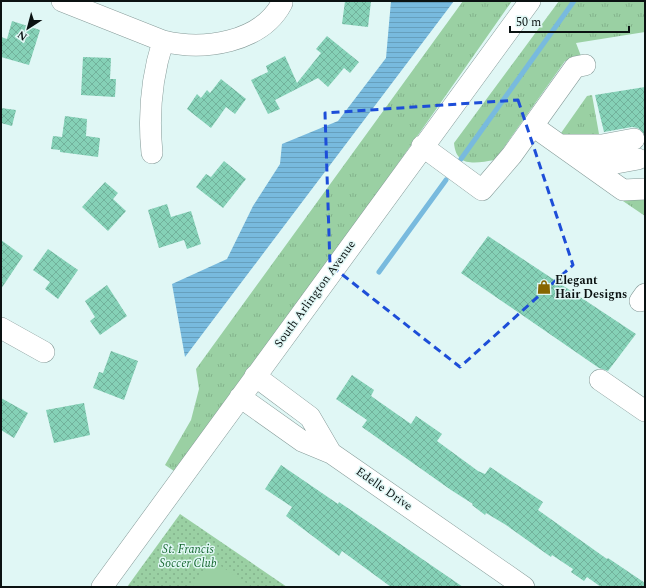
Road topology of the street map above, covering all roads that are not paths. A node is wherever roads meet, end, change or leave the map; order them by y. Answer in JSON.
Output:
{"nodes":[{"id":1,"x":62,"y":1,"type":"edge"},
{"id":2,"x":530,"y":1,"type":"edge"},
{"id":3,"x":282,"y":3,"type":"dead end"},
{"id":4,"x":163,"y":41,"type":"junction"},
{"id":5,"x":585,"y":65,"type":"dead end"},
{"id":6,"x":533,"y":126,"type":"junction"},
{"id":7,"x":562,"y":145,"type":"junction"},
{"id":8,"x":422,"y":146,"type":"junction"},
{"id":9,"x":152,"y":153,"type":"dead end"},
{"id":10,"x":645,"y":189,"type":"edge"},
{"id":11,"x":1,"y":328,"type":"edge"},
{"id":12,"x":44,"y":352,"type":"dead end"},
{"id":13,"x":255,"y":376,"type":"junction"},
{"id":14,"x":600,"y":380,"type":"dead end"},
{"id":15,"x":240,"y":397,"type":"junction"},
{"id":16,"x":645,"y":411,"type":"edge"},
{"id":17,"x":331,"y":453,"type":"junction"},
{"id":18,"x":102,"y":587,"type":"edge"},
{"id":19,"x":524,"y":587,"type":"edge"}],
"edges":[{"from":1,"to":4,"type":"street"},
{"from":2,"to":8,"type":"street","name":"South Arlington Avenue"},
{"from":3,"to":4,"type":"street"},
{"from":4,"to":9,"type":"street"},
{"from":5,"to":6,"type":"street"},
{"from":6,"to":7,"type":"street"},
{"from":6,"to":8,"type":"street"},
{"from":7,"to":7,"type":"street"},
{"from":7,"to":10,"type":"street"},
{"from":8,"to":13,"type":"street","name":"South Arlington Avenue"},
{"from":11,"to":12,"type":"street"},
{"from":13,"to":15,"type":"street","name":"South Arlington Avenue"},
{"from":13,"to":17,"type":"street"},
{"from":14,"to":16,"type":"street"},
{"from":15,"to":17,"type":"street","name":"Edelle Drive"},
{"from":15,"to":18,"type":"street","name":"South Arlington Avenue"},
{"from":17,"to":19,"type":"street","name":"Edelle Drive"}]}
